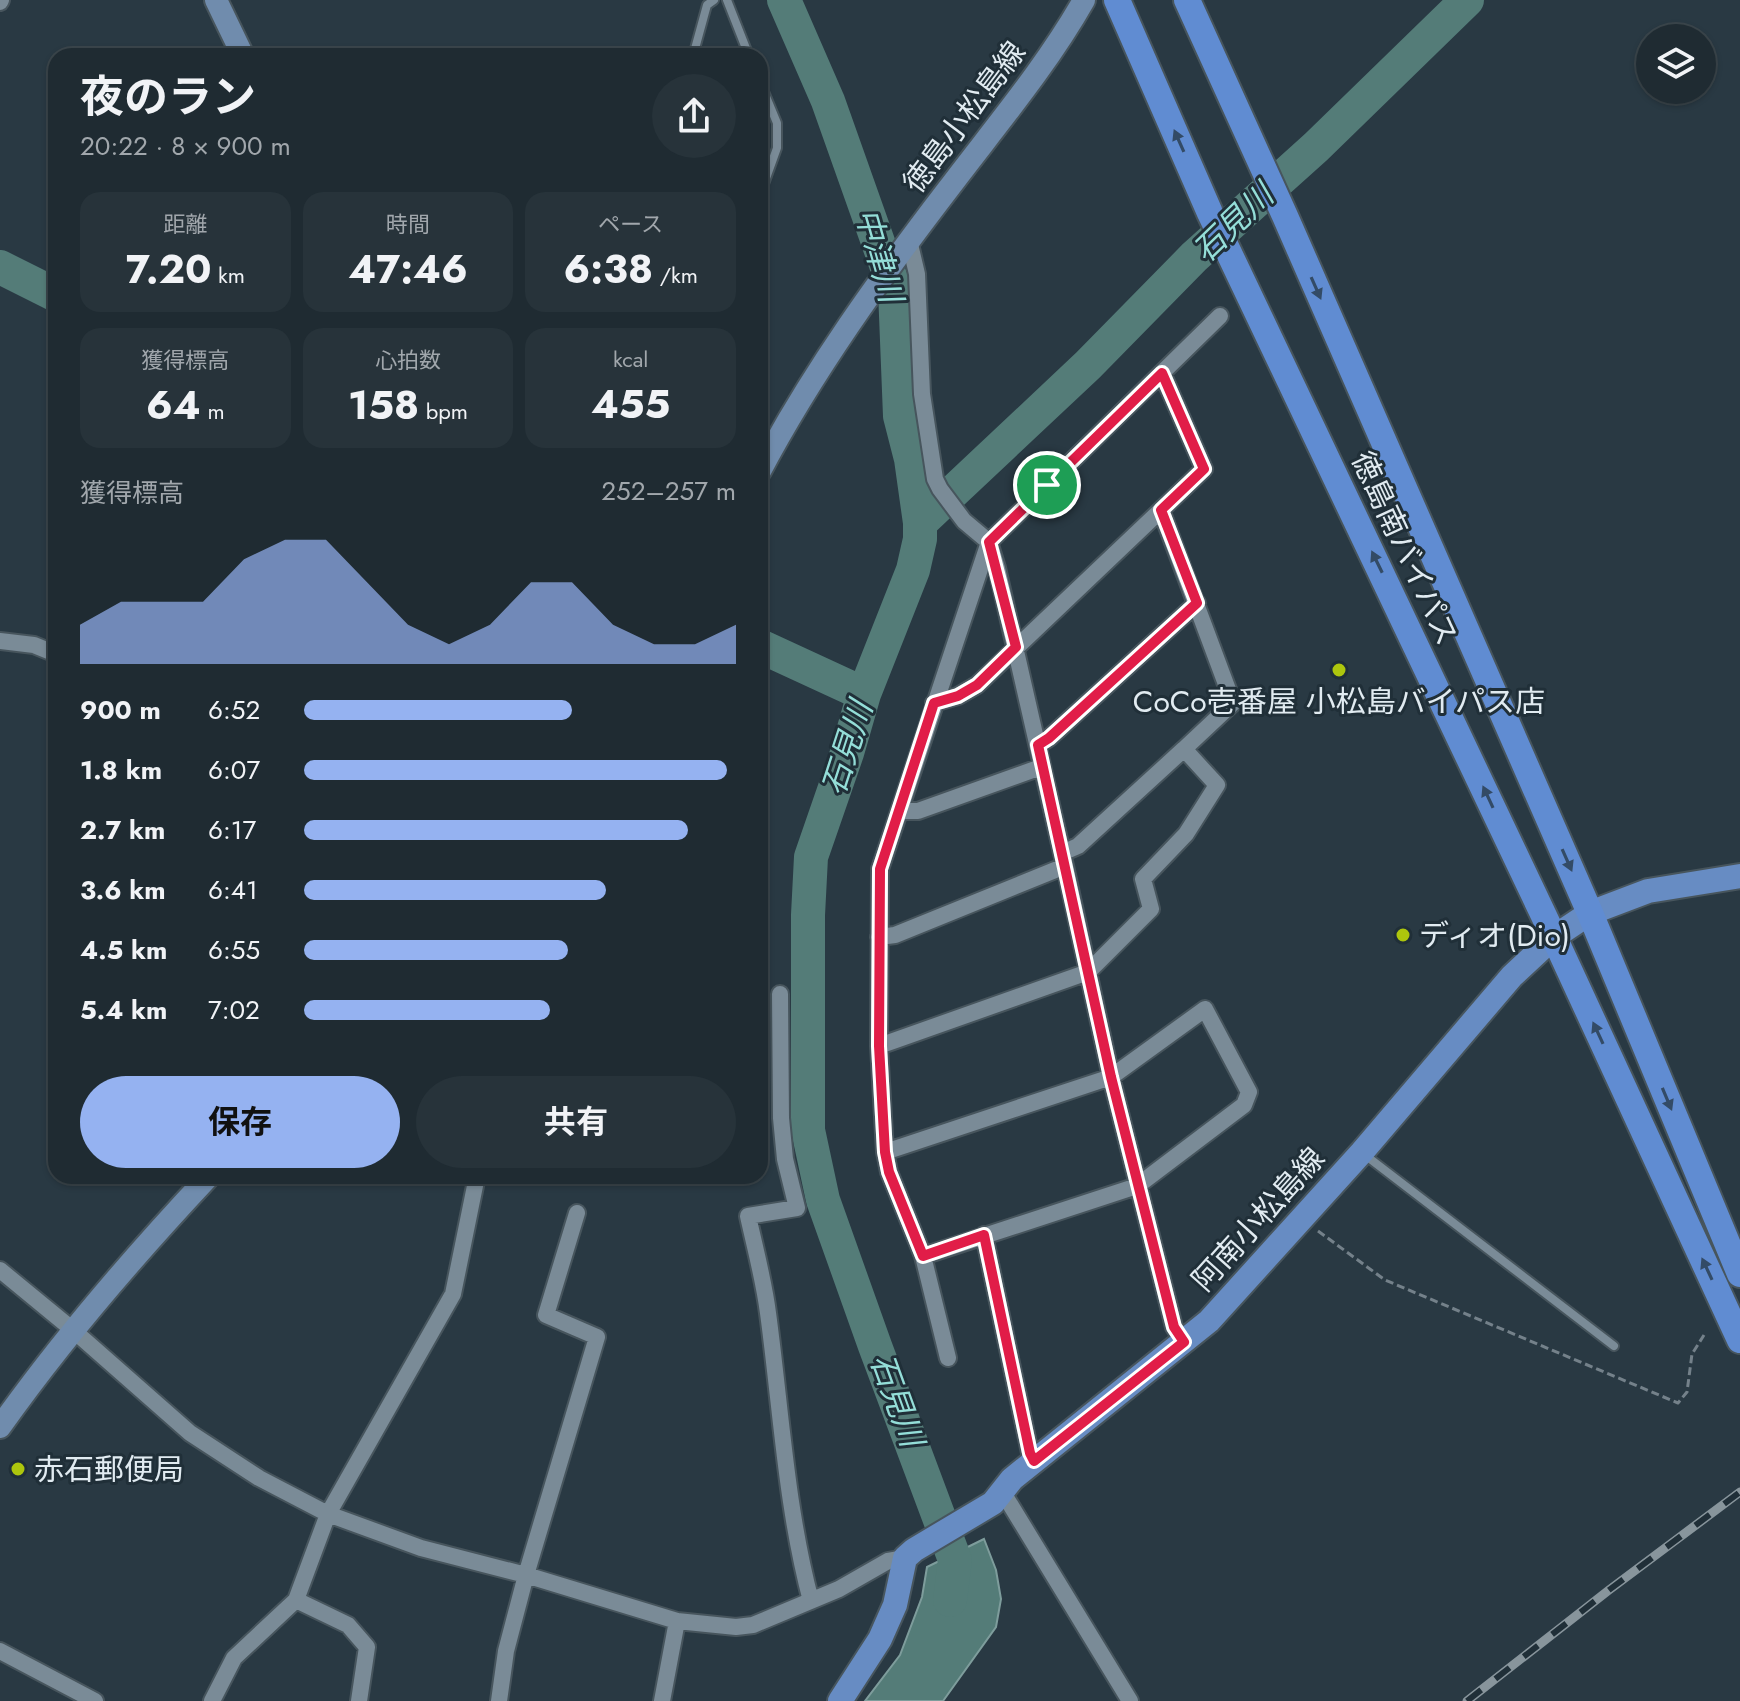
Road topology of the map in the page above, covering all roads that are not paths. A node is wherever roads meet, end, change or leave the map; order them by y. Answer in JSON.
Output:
{"nodes":[{"id":1,"x":216,"y":0,"type":"edge"},
{"id":2,"x":714,"y":0,"type":"edge"},
{"id":3,"x":727,"y":0,"type":"edge"},
{"id":4,"x":1084,"y":0,"type":"edge"},
{"id":5,"x":1117,"y":0,"type":"edge"},
{"id":6,"x":1187,"y":0,"type":"edge"},
{"id":7,"x":239,"y":48,"type":"edge"},
{"id":8,"x":695,"y":48,"type":"edge"},
{"id":9,"x":746,"y":48,"type":"edge"},
{"id":10,"x":768,"y":101,"type":"edge"},
{"id":11,"x":768,"y":173,"type":"edge"},
{"id":12,"x":909,"y":240,"type":"junction"},
{"id":13,"x":1220,"y":316,"type":"dead end"},
{"id":14,"x":1162,"y":373,"type":"junction"},
{"id":15,"x":768,"y":444,"type":"edge"},
{"id":16,"x":1161,"y":510,"type":"junction"},
{"id":17,"x":989,"y":542,"type":"junction"},
{"id":18,"x":1197,"y":603,"type":"junction"},
{"id":19,"x":0,"y":641,"type":"edge"},
{"id":20,"x":1016,"y":647,"type":"junction"},
{"id":21,"x":48,"y":651,"type":"edge"},
{"id":22,"x":934,"y":703,"type":"junction"},
{"id":23,"x":1038,"y":745,"type":"junction"},
{"id":24,"x":1184,"y":749,"type":"junction"},
{"id":25,"x":1041,"y":767,"type":"junction"},
{"id":26,"x":900,"y":811,"type":"junction"},
{"id":27,"x":1064,"y":860,"type":"junction"},
{"id":28,"x":1740,"y":876,"type":"edge"},
{"id":29,"x":1590,"y":913,"type":"junction"},
{"id":30,"x":879,"y":937,"type":"junction"},
{"id":31,"x":1554,"y":937,"type":"junction"},
{"id":32,"x":1088,"y":972,"type":"junction"},
{"id":33,"x":780,"y":994,"type":"dead end"},
{"id":34,"x":879,"y":1046,"type":"junction"},
{"id":35,"x":1111,"y":1077,"type":"junction"},
{"id":36,"x":885,"y":1152,"type":"junction"},
{"id":37,"x":1362,"y":1152,"type":"junction"},
{"id":38,"x":201,"y":1184,"type":"edge"},
{"id":39,"x":475,"y":1184,"type":"edge"},
{"id":40,"x":1137,"y":1186,"type":"junction"},
{"id":41,"x":577,"y":1213,"type":"dead end"},
{"id":42,"x":984,"y":1235,"type":"junction"},
{"id":43,"x":923,"y":1256,"type":"junction"},
{"id":44,"x":0,"y":1270,"type":"edge"},
{"id":45,"x":1740,"y":1274,"type":"edge"},
{"id":46,"x":73,"y":1330,"type":"junction"},
{"id":47,"x":1740,"y":1340,"type":"edge"},
{"id":48,"x":1184,"y":1342,"type":"junction"},
{"id":49,"x":1614,"y":1346,"type":"dead end"},
{"id":50,"x":948,"y":1358,"type":"dead end"},
{"id":51,"x":0,"y":1427,"type":"edge"},
{"id":52,"x":1034,"y":1461,"type":"junction"},
{"id":53,"x":1002,"y":1491,"type":"junction"},
{"id":54,"x":328,"y":1514,"type":"junction"},
{"id":55,"x":909,"y":1554,"type":"junction"},
{"id":56,"x":526,"y":1575,"type":"junction"},
{"id":57,"x":296,"y":1600,"type":"junction"},
{"id":58,"x":811,"y":1601,"type":"junction"},
{"id":59,"x":677,"y":1621,"type":"junction"},
{"id":60,"x":0,"y":1651,"type":"edge"},
{"id":61,"x":95,"y":1701,"type":"edge"},
{"id":62,"x":212,"y":1701,"type":"edge"},
{"id":63,"x":359,"y":1701,"type":"edge"},
{"id":64,"x":499,"y":1701,"type":"edge"},
{"id":65,"x":662,"y":1701,"type":"edge"},
{"id":66,"x":840,"y":1701,"type":"edge"},
{"id":67,"x":1130,"y":1701,"type":"edge"}],
"edges":[{"from":1,"to":7,"type":"main road"},
{"from":2,"to":8,"type":"lane"},
{"from":3,"to":9,"type":"lane"},
{"from":4,"to":12,"type":"main road","name":"徳島小松島線"},
{"from":31,"to":5,"type":"highway","name":"徳島南バイパス","one_way":true},
{"from":6,"to":29,"type":"highway","name":"徳島南バイパス","one_way":true},
{"from":10,"to":11,"type":"lane"},
{"from":12,"to":15,"type":"main road","name":"徳島小松島線"},
{"from":12,"to":17,"type":"street"},
{"from":13,"to":14,"type":"street"},
{"from":14,"to":16,"type":"street"},
{"from":14,"to":17,"type":"street"},
{"from":16,"to":18,"type":"street"},
{"from":16,"to":20,"type":"street"},
{"from":17,"to":20,"type":"street"},
{"from":17,"to":22,"type":"street"},
{"from":18,"to":23,"type":"street"},
{"from":18,"to":24,"type":"street"},
{"from":19,"to":21,"type":"street"},
{"from":20,"to":22,"type":"street"},
{"from":20,"to":23,"type":"street"},
{"from":22,"to":26,"type":"street"},
{"from":23,"to":25,"type":"street"},
{"from":24,"to":27,"type":"street"},
{"from":24,"to":32,"type":"street"},
{"from":25,"to":26,"type":"street"},
{"from":25,"to":27,"type":"street"},
{"from":26,"to":30,"type":"street"},
{"from":27,"to":30,"type":"street"},
{"from":27,"to":32,"type":"street"},
{"from":28,"to":29,"type":"main road","name":"阿南小松島線"},
{"from":29,"to":31,"type":"main road","name":"阿南小松島線"},
{"from":29,"to":45,"type":"highway","name":"徳島南バイパス","one_way":true},
{"from":30,"to":34,"type":"street"},
{"from":31,"to":37,"type":"main road","name":"阿南小松島線"},
{"from":47,"to":31,"type":"highway","name":"徳島南バイパス","one_way":true},
{"from":32,"to":34,"type":"street"},
{"from":32,"to":35,"type":"street"},
{"from":33,"to":58,"type":"street"},
{"from":34,"to":36,"type":"street"},
{"from":35,"to":36,"type":"street"},
{"from":35,"to":40,"type":"street"},
{"from":35,"to":40,"type":"street"},
{"from":36,"to":43,"type":"street"},
{"from":37,"to":48,"type":"main road","name":"阿南小松島線"},
{"from":37,"to":49,"type":"lane"},
{"from":38,"to":46,"type":"main road"},
{"from":39,"to":54,"type":"street"},
{"from":40,"to":42,"type":"street"},
{"from":40,"to":48,"type":"street"},
{"from":41,"to":56,"type":"street"},
{"from":42,"to":43,"type":"street"},
{"from":42,"to":52,"type":"street"},
{"from":43,"to":50,"type":"street"},
{"from":44,"to":46,"type":"street"},
{"from":46,"to":51,"type":"main road"},
{"from":46,"to":54,"type":"street"},
{"from":48,"to":52,"type":"main road","name":"阿南小松島線"},
{"from":52,"to":53,"type":"main road","name":"阿南小松島線"},
{"from":53,"to":55,"type":"main road","name":"阿南小松島線"},
{"from":53,"to":67,"type":"street"},
{"from":54,"to":56,"type":"street"},
{"from":54,"to":57,"type":"street"},
{"from":55,"to":58,"type":"street"},
{"from":55,"to":66,"type":"main road"},
{"from":56,"to":59,"type":"street"},
{"from":56,"to":64,"type":"street"},
{"from":57,"to":62,"type":"street"},
{"from":57,"to":63,"type":"street"},
{"from":58,"to":59,"type":"street"},
{"from":59,"to":65,"type":"street"},
{"from":60,"to":61,"type":"street"}]}
